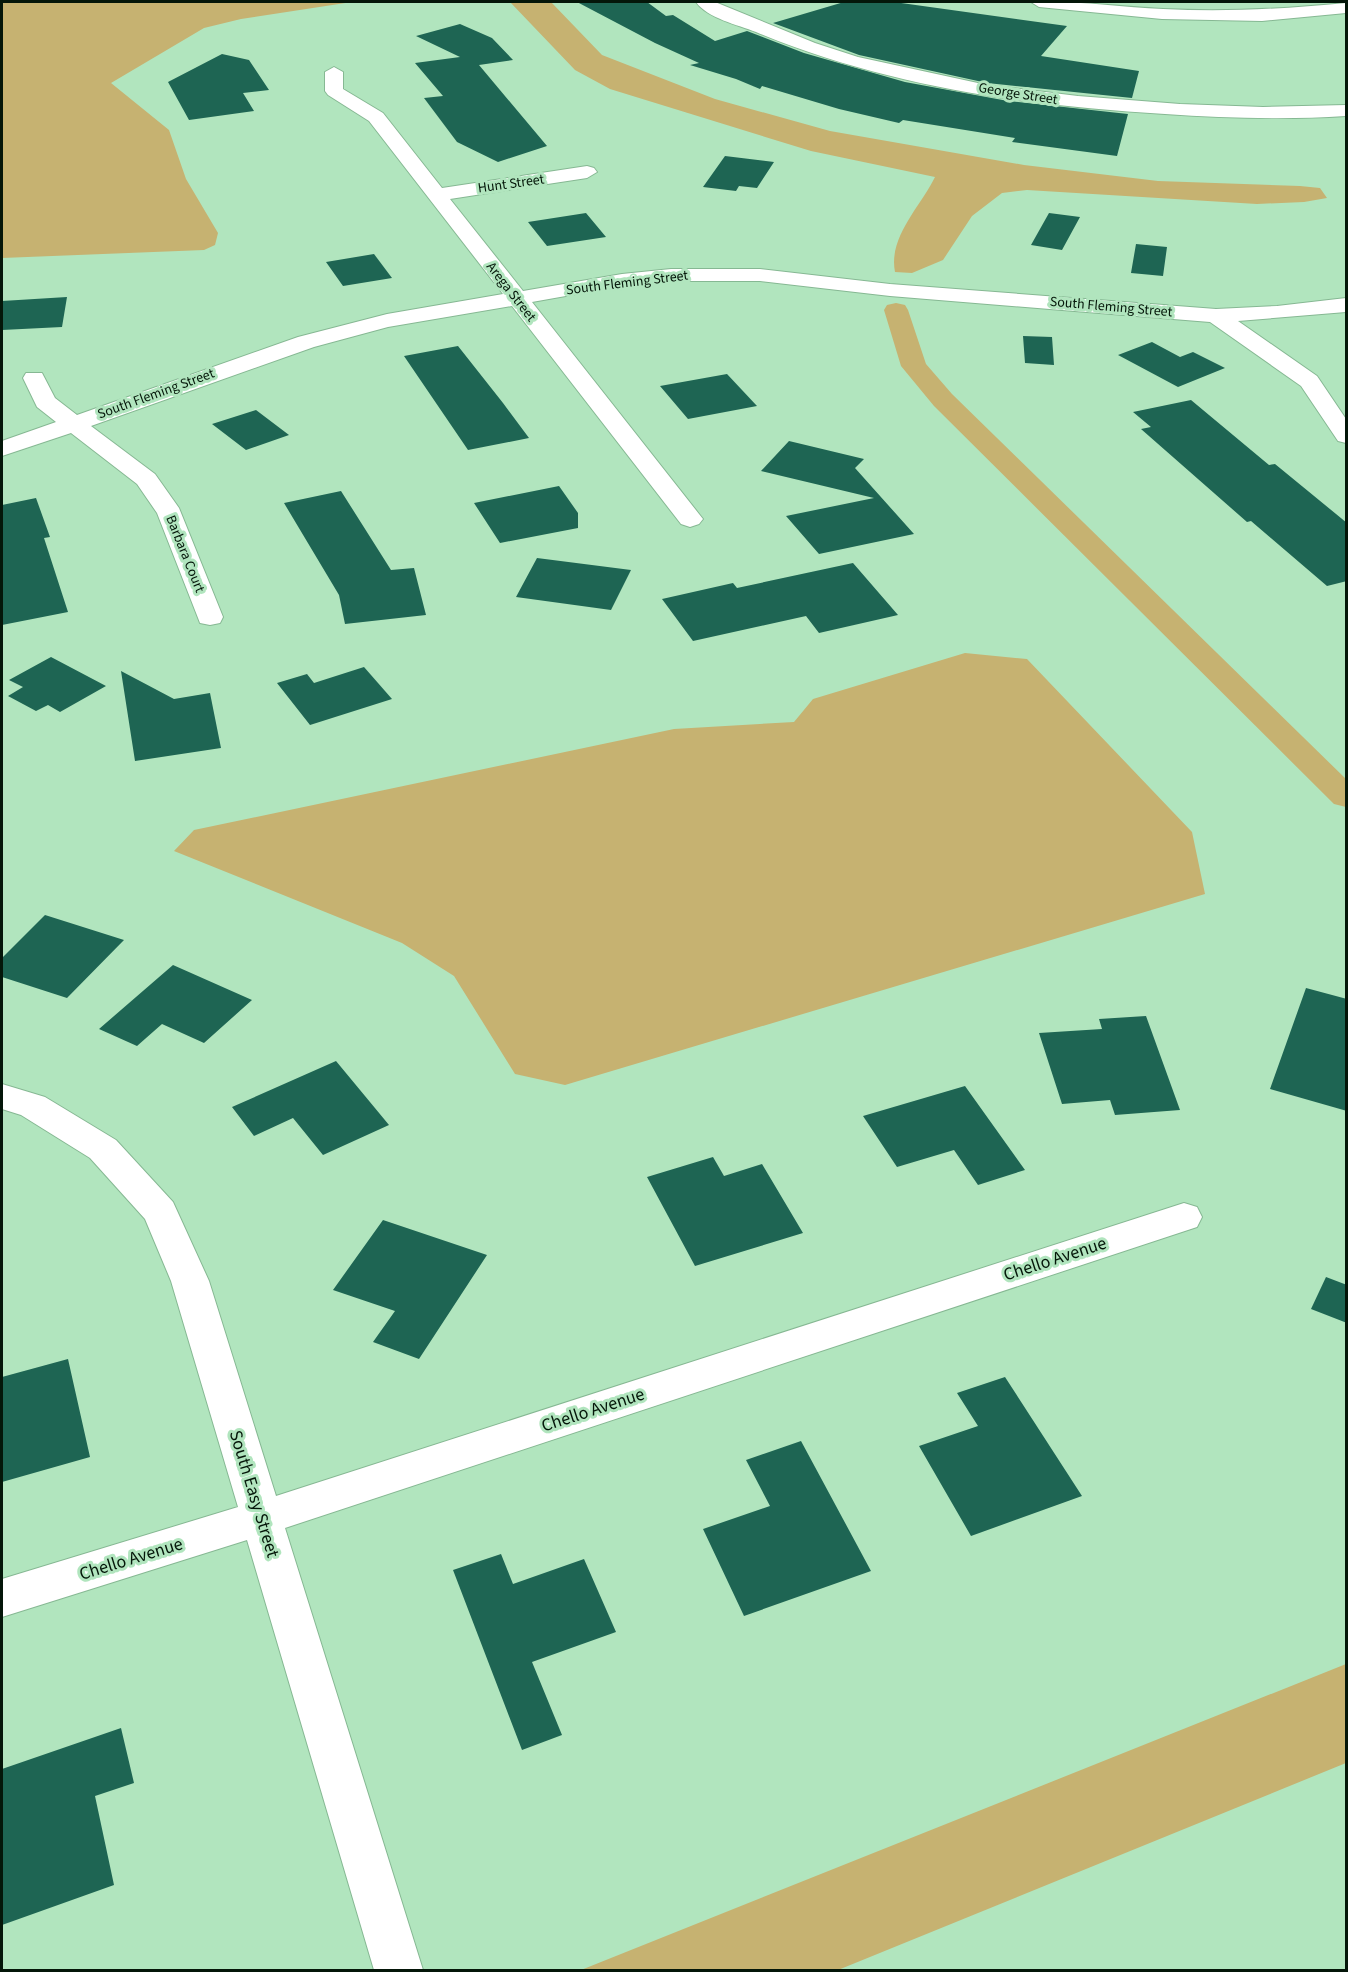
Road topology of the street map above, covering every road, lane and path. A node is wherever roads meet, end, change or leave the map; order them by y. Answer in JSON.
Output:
{"nodes":[{"id":1,"x":704,"y":2,"type":"edge"},
{"id":2,"x":1040,"y":2,"type":"edge"},
{"id":3,"x":1346,"y":9,"type":"edge"},
{"id":4,"x":334,"y":72,"type":"dead end"},
{"id":5,"x":1347,"y":111,"type":"edge"},
{"id":6,"x":587,"y":172,"type":"dead end"},
{"id":7,"x":436,"y":195,"type":"junction"},
{"id":8,"x":515,"y":298,"type":"junction"},
{"id":9,"x":1347,"y":305,"type":"edge"},
{"id":10,"x":1216,"y":316,"type":"junction"},
{"id":11,"x":34,"y":378,"type":"dead end"},
{"id":12,"x":73,"y":424,"type":"junction"},
{"id":13,"x":1347,"y":436,"type":"edge"},
{"id":14,"x":2,"y":449,"type":"edge"},
{"id":15,"x":690,"y":519,"type":"dead end"},
{"id":16,"x":210,"y":617,"type":"dead end"},
{"id":17,"x":2,"y":1096,"type":"edge"},
{"id":18,"x":1184,"y":1217,"type":"dead end"},
{"id":19,"x":261,"y":1518,"type":"junction"},
{"id":20,"x":2,"y":1598,"type":"edge"},
{"id":21,"x":398,"y":1971,"type":"edge"}],
"edges":[{"from":1,"to":5,"type":"street","name":"George Street"},
{"from":2,"to":3,"type":"street"},
{"from":4,"to":7,"type":"street","name":"Arega Street"},
{"from":6,"to":7,"type":"street","name":"Hunt Street"},
{"from":7,"to":8,"type":"street","name":"Arega Street"},
{"from":8,"to":10,"type":"street","name":"South Fleming Street"},
{"from":8,"to":12,"type":"street","name":"South Fleming Street"},
{"from":8,"to":15,"type":"street","name":"Arega Street"},
{"from":9,"to":10,"type":"street","name":"South Fleming Street"},
{"from":10,"to":13,"type":"street"},
{"from":11,"to":12,"type":"street","name":"Barbara Court"},
{"from":12,"to":14,"type":"street","name":"South Fleming Street"},
{"from":12,"to":16,"type":"street","name":"Barbara Court"},
{"from":17,"to":19,"type":"street","name":"South Easy Street"},
{"from":18,"to":19,"type":"street","name":"Chello Avenue"},
{"from":19,"to":20,"type":"street","name":"Chello Avenue"},
{"from":19,"to":21,"type":"street","name":"South Easy Street"}]}
